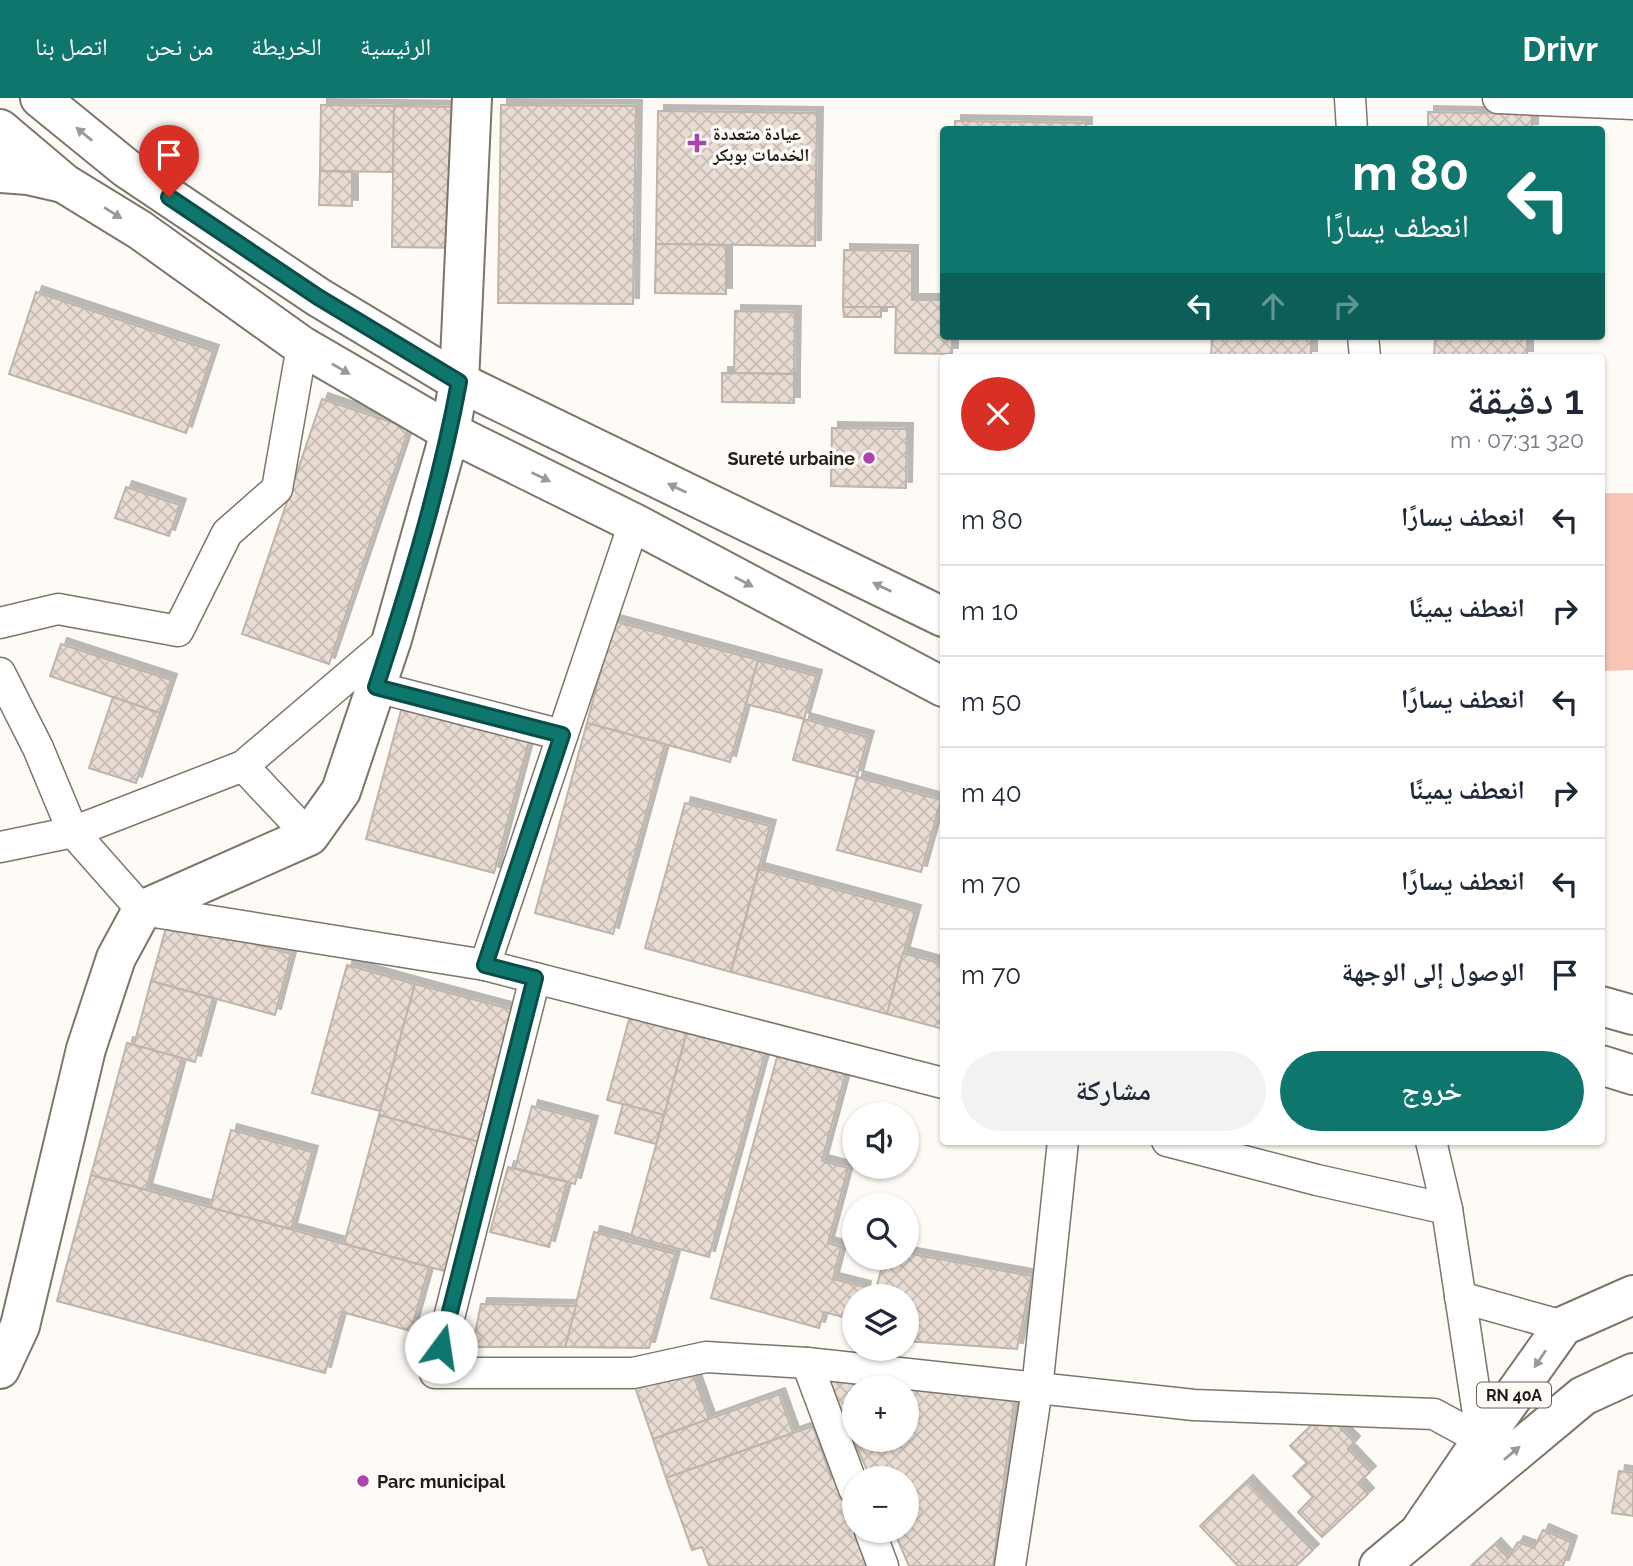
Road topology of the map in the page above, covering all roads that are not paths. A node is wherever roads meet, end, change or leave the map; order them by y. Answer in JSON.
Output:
{"nodes":[{"id":1,"x":40,"y":98,"type":"edge"},
{"id":2,"x":472,"y":98,"type":"edge"},
{"id":3,"x":1350,"y":98,"type":"edge"},
{"id":4,"x":1498,"y":98,"type":"edge"},
{"id":5,"x":1633,"y":104,"type":"edge"},
{"id":6,"x":1352,"y":126,"type":"edge"},
{"id":7,"x":0,"y":129,"type":"edge"},
{"id":8,"x":0,"y":173,"type":"edge"},
{"id":9,"x":65,"y":184,"type":"junction"},
{"id":10,"x":302,"y":346,"type":"junction"},
{"id":11,"x":459,"y":382,"type":"junction"},
{"id":12,"x":450,"y":432,"type":"junction"},
{"id":13,"x":634,"y":523,"type":"junction"},
{"id":14,"x":940,"y":616,"type":"edge"},
{"id":15,"x":0,"y":623,"type":"edge"},
{"id":16,"x":392,"y":639,"type":"junction"},
{"id":17,"x":0,"y":673,"type":"edge"},
{"id":18,"x":940,"y":685,"type":"edge"},
{"id":19,"x":376,"y":687,"type":"junction"},
{"id":20,"x":562,"y":735,"type":"junction"},
{"id":21,"x":243,"y":766,"type":"junction"},
{"id":22,"x":72,"y":832,"type":"junction"},
{"id":23,"x":309,"y":836,"type":"junction"},
{"id":24,"x":0,"y":847,"type":"edge"},
{"id":25,"x":142,"y":909,"type":"junction"},
{"id":26,"x":485,"y":965,"type":"junction"},
{"id":27,"x":535,"y":978,"type":"junction"},
{"id":28,"x":1605,"y":1007,"type":"edge"},
{"id":29,"x":1633,"y":1015,"type":"edge"},
{"id":30,"x":1605,"y":1066,"type":"edge"},
{"id":31,"x":1633,"y":1075,"type":"edge"},
{"id":32,"x":940,"y":1082,"type":"edge"},
{"id":33,"x":1063,"y":1145,"type":"edge"},
{"id":34,"x":1182,"y":1145,"type":"edge"},
{"id":35,"x":1432,"y":1145,"type":"edge"},
{"id":36,"x":1447,"y":1209,"type":"junction"},
{"id":37,"x":1633,"y":1295,"type":"edge"},
{"id":38,"x":1460,"y":1297,"type":"junction"},
{"id":39,"x":1563,"y":1325,"type":"junction"},
{"id":40,"x":807,"y":1363,"type":"junction"},
{"id":41,"x":0,"y":1369,"type":"edge"},
{"id":42,"x":1633,"y":1373,"type":"edge"},
{"id":43,"x":1037,"y":1389,"type":"junction"},
{"id":44,"x":1482,"y":1440,"type":"junction"},
{"id":45,"x":845,"y":1466,"type":"edge"},
{"id":46,"x":1422,"y":1528,"type":"junction"},
{"id":47,"x":874,"y":1543,"type":"edge"},
{"id":48,"x":883,"y":1566,"type":"edge"},
{"id":49,"x":1010,"y":1566,"type":"edge"},
{"id":50,"x":1379,"y":1566,"type":"edge"}],
"edges":[{"from":11,"to":1,"type":"main road","one_way":true},
{"from":2,"to":11,"type":"main road"},
{"from":3,"to":6,"type":"street"},
{"from":4,"to":5,"type":"street"},
{"from":7,"to":9,"type":"main road"},
{"from":8,"to":9,"type":"main road"},
{"from":9,"to":10,"type":"main road","one_way":true},
{"from":10,"to":12,"type":"main road","one_way":true},
{"from":10,"to":15,"type":"street"},
{"from":11,"to":12,"type":"main road"},
{"from":14,"to":11,"type":"main road","one_way":true},
{"from":12,"to":13,"type":"main road","one_way":true},
{"from":12,"to":16,"type":"main road"},
{"from":13,"to":18,"type":"main road","one_way":true},
{"from":13,"to":20,"type":"street"},
{"from":16,"to":19,"type":"main road"},
{"from":16,"to":21,"type":"street"},
{"from":17,"to":22,"type":"street"},
{"from":19,"to":20,"type":"street"},
{"from":19,"to":23,"type":"main road"},
{"from":20,"to":26,"type":"street"},
{"from":21,"to":22,"type":"street"},
{"from":21,"to":23,"type":"street"},
{"from":22,"to":24,"type":"street"},
{"from":22,"to":25,"type":"street"},
{"from":23,"to":25,"type":"main road"},
{"from":25,"to":26,"type":"street"},
{"from":25,"to":41,"type":"main road"},
{"from":26,"to":27,"type":"street"},
{"from":27,"to":32,"type":"street"},
{"from":27,"to":40,"type":"street"},
{"from":28,"to":29,"type":"main road"},
{"from":30,"to":31,"type":"main road"},
{"from":33,"to":43,"type":"street"},
{"from":34,"to":36,"type":"street"},
{"from":35,"to":36,"type":"street"},
{"from":36,"to":38,"type":"street"},
{"from":37,"to":39,"type":"main road"},
{"from":38,"to":39,"type":"street"},
{"from":38,"to":44,"type":"street"},
{"from":39,"to":44,"type":"main road","number":"RN 40A","one_way":true},
{"from":40,"to":43,"type":"street"},
{"from":40,"to":45,"type":"street"},
{"from":46,"to":42,"type":"main road","number":"RN 40A","one_way":true},
{"from":43,"to":44,"type":"street"},
{"from":43,"to":49,"type":"street"},
{"from":44,"to":46,"type":"main road","number":"RN 40A"},
{"from":46,"to":50,"type":"main road","number":"RN 40A"},
{"from":47,"to":48,"type":"street"}]}
